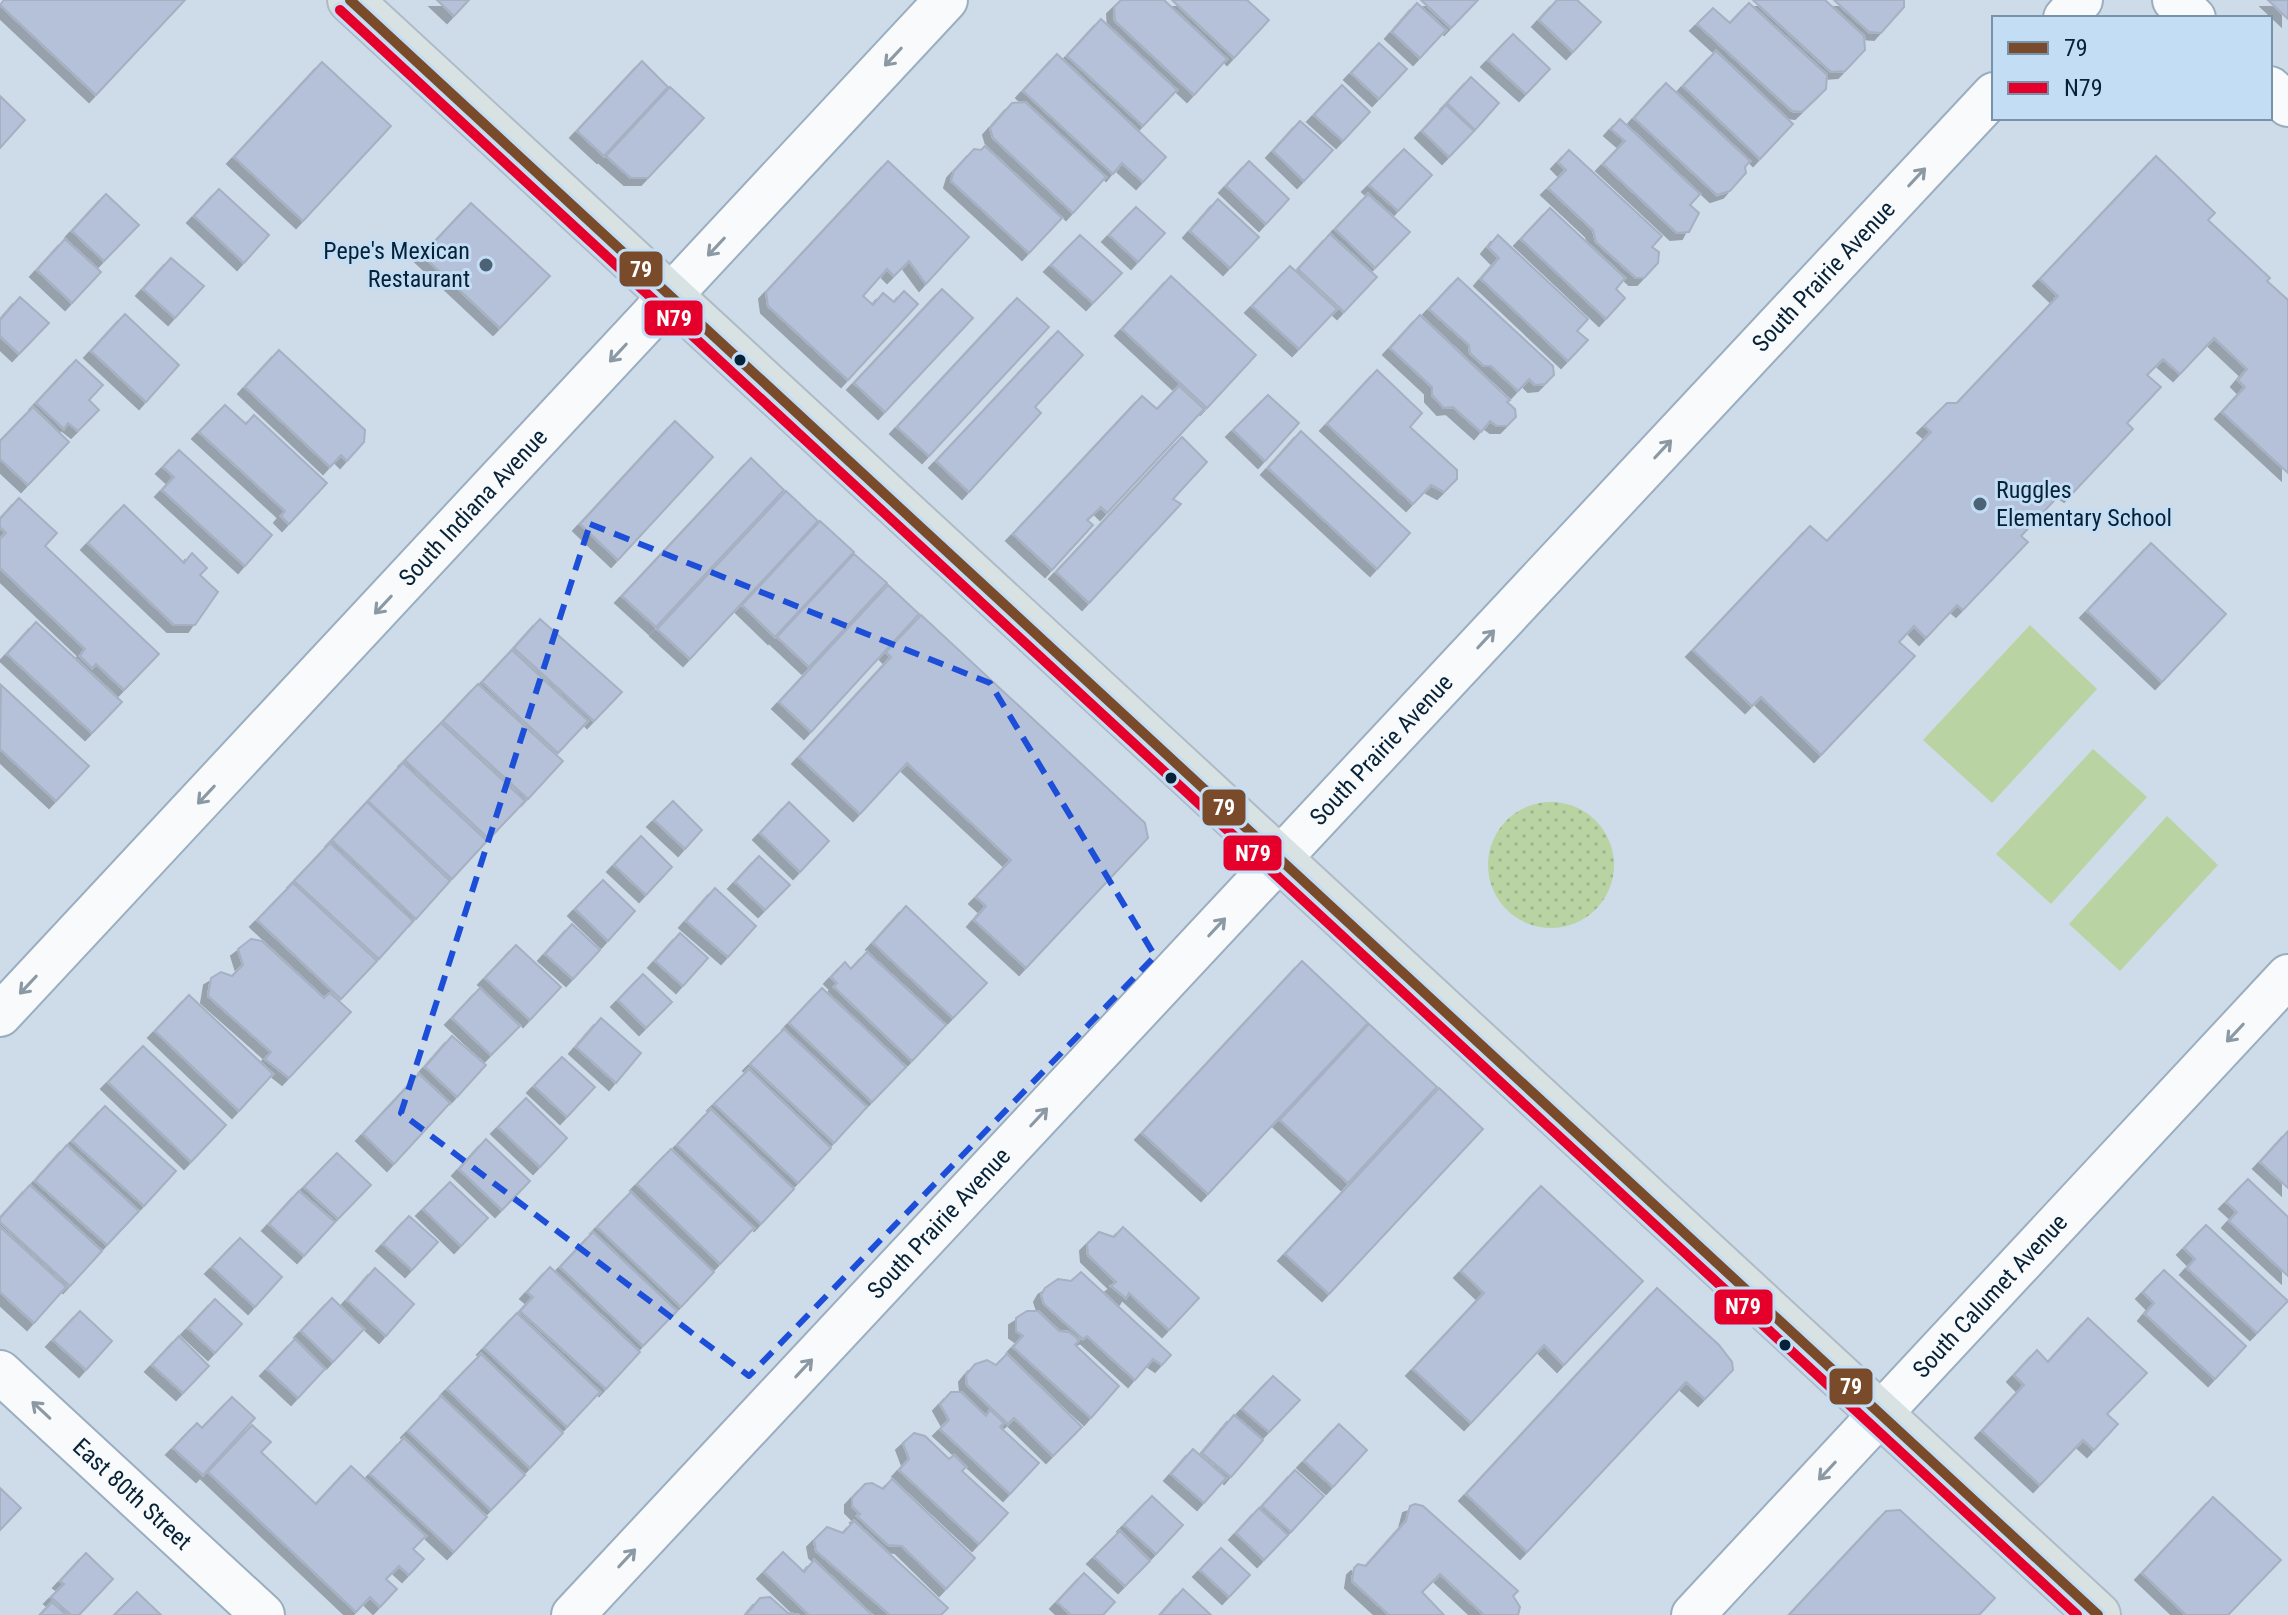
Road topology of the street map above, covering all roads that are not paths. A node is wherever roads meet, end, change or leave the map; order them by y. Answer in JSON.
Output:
{"nodes":[{"id":1,"x":350,"y":0,"type":"edge"},
{"id":2,"x":946,"y":0,"type":"edge"},
{"id":3,"x":2081,"y":0,"type":"edge"},
{"id":4,"x":2174,"y":0,"type":"edge"},
{"id":5,"x":2067,"y":16,"type":"edge"},
{"id":6,"x":2192,"y":16,"type":"edge"},
{"id":7,"x":2272,"y":90,"type":"edge"},
{"id":8,"x":1992,"y":96,"type":"edge"},
{"id":9,"x":2288,"y":105,"type":"edge"},
{"id":10,"x":671,"y":296,"type":"junction"},
{"id":11,"x":1280,"y":860,"type":"junction"},
{"id":12,"x":2288,"y":976,"type":"edge"},
{"id":13,"x":0,"y":1015,"type":"edge"},
{"id":14,"x":0,"y":1372,"type":"edge"},
{"id":15,"x":1880,"y":1414,"type":"junction"},
{"id":16,"x":263,"y":1615,"type":"edge"},
{"id":17,"x":573,"y":1615,"type":"edge"},
{"id":18,"x":1693,"y":1615,"type":"edge"},
{"id":19,"x":2098,"y":1615,"type":"edge"}],
"edges":[{"from":1,"to":10,"type":"main road"},
{"from":2,"to":10,"type":"street","name":"South Indiana Avenue","one_way":true},
{"from":3,"to":5,"type":"street"},
{"from":4,"to":6,"type":"street"},
{"from":7,"to":9,"type":"street"},
{"from":11,"to":8,"type":"street","name":"South Prairie Avenue","one_way":true},
{"from":10,"to":11,"type":"main road"},
{"from":10,"to":13,"type":"street","name":"South Indiana Avenue","one_way":true},
{"from":11,"to":15,"type":"main road"},
{"from":17,"to":11,"type":"street","name":"South Prairie Avenue","one_way":true},
{"from":12,"to":15,"type":"street","name":"South Calumet Avenue","one_way":true},
{"from":16,"to":14,"type":"street","name":"East 80th Street","one_way":true},
{"from":15,"to":18,"type":"street","name":"South Calumet Avenue","one_way":true},
{"from":15,"to":19,"type":"main road"}]}
